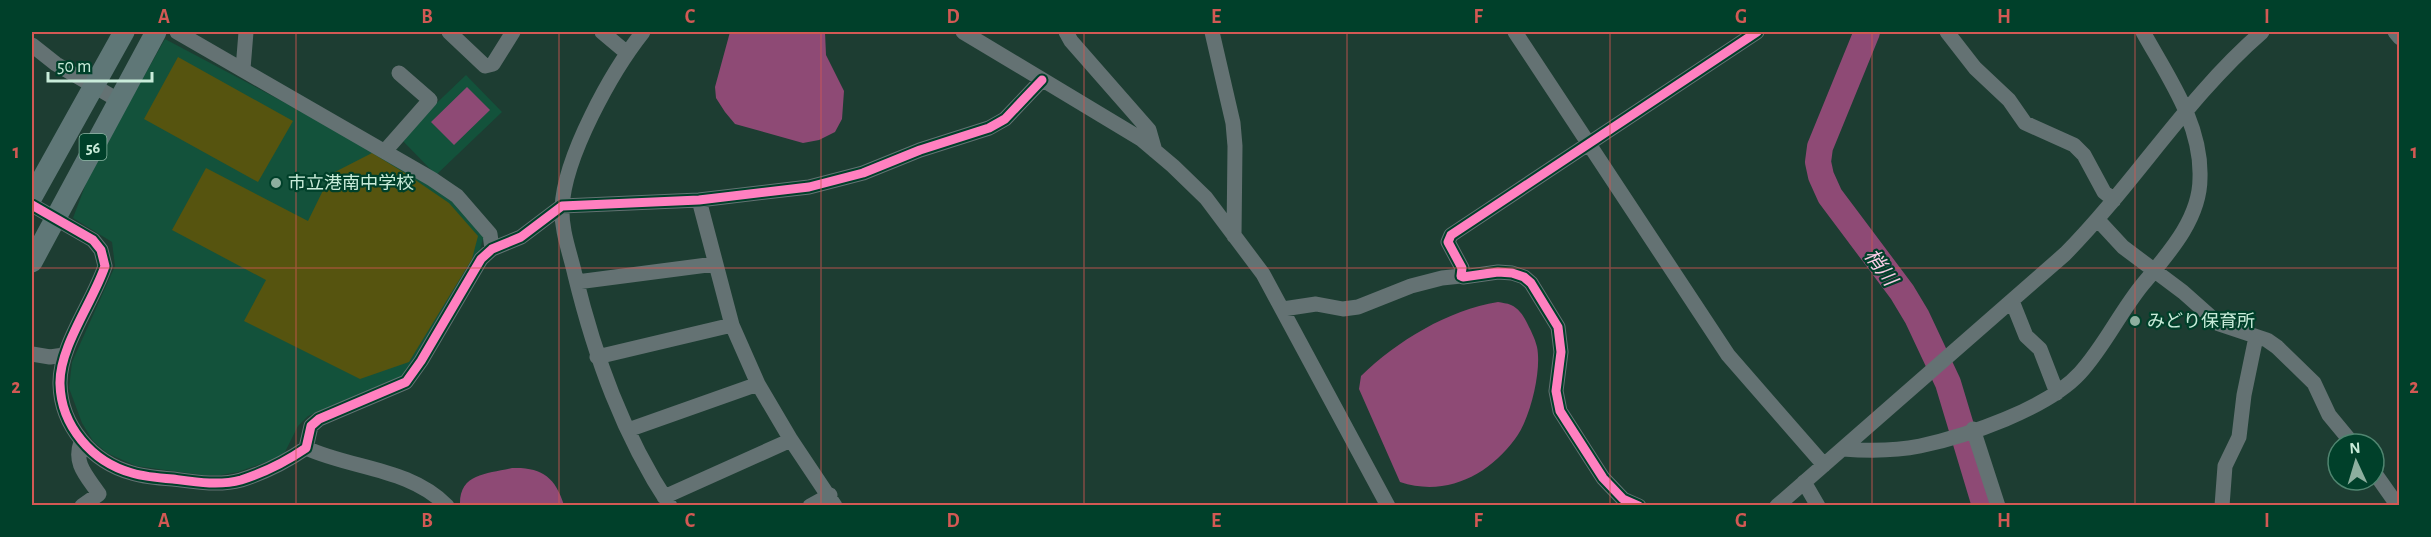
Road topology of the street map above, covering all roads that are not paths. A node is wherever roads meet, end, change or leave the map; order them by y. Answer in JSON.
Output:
{"nodes":[{"id":1,"x":124,"y":32,"type":"edge"},
{"id":2,"x":156,"y":32,"type":"edge"},
{"id":3,"x":177,"y":32,"type":"edge"},
{"id":4,"x":246,"y":32,"type":"edge"},
{"id":5,"x":449,"y":32,"type":"edge"},
{"id":6,"x":513,"y":32,"type":"edge"},
{"id":7,"x":602,"y":32,"type":"edge"},
{"id":8,"x":643,"y":32,"type":"edge"},
{"id":9,"x":963,"y":32,"type":"edge"},
{"id":10,"x":1066,"y":32,"type":"edge"},
{"id":11,"x":1212,"y":32,"type":"edge"},
{"id":12,"x":1515,"y":32,"type":"edge"},
{"id":13,"x":1757,"y":32,"type":"edge"},
{"id":14,"x":1947,"y":32,"type":"edge"},
{"id":15,"x":2143,"y":32,"type":"edge"},
{"id":16,"x":2262,"y":32,"type":"edge"},
{"id":17,"x":2395,"y":32,"type":"edge"},
{"id":18,"x":2400,"y":38,"type":"edge"},
{"id":19,"x":32,"y":45,"type":"edge"},
{"id":20,"x":627,"y":53,"type":"junction"},
{"id":21,"x":243,"y":69,"type":"junction"},
{"id":22,"x":399,"y":72,"type":"dead end"},
{"id":23,"x":1042,"y":80,"type":"junction"},
{"id":24,"x":93,"y":85,"type":"junction"},
{"id":25,"x":118,"y":100,"type":"junction"},
{"id":26,"x":2186,"y":110,"type":"junction"},
{"id":27,"x":1589,"y":145,"type":"junction"},
{"id":28,"x":385,"y":151,"type":"junction"},
{"id":29,"x":1155,"y":151,"type":"junction"},
{"id":30,"x":32,"y":196,"type":"edge"},
{"id":31,"x":699,"y":200,"type":"junction"},
{"id":32,"x":2114,"y":200,"type":"junction"},
{"id":33,"x":32,"y":205,"type":"edge"},
{"id":34,"x":562,"y":206,"type":"junction"},
{"id":35,"x":55,"y":218,"type":"junction"},
{"id":36,"x":2098,"y":220,"type":"junction"},
{"id":37,"x":1234,"y":236,"type":"junction"},
{"id":38,"x":492,"y":249,"type":"junction"},
{"id":39,"x":32,"y":262,"type":"edge"},
{"id":40,"x":715,"y":264,"type":"junction"},
{"id":41,"x":2154,"y":272,"type":"junction"},
{"id":42,"x":1461,"y":276,"type":"junction"},
{"id":43,"x":577,"y":282,"type":"junction"},
{"id":44,"x":2012,"y":301,"type":"junction"},
{"id":45,"x":1282,"y":309,"type":"junction"},
{"id":46,"x":732,"y":325,"type":"junction"},
{"id":47,"x":2256,"y":337,"type":"junction"},
{"id":48,"x":32,"y":354,"type":"edge"},
{"id":49,"x":64,"y":356,"type":"junction"},
{"id":50,"x":597,"y":357,"type":"junction"},
{"id":51,"x":758,"y":384,"type":"junction"},
{"id":52,"x":2057,"y":393,"type":"junction"},
{"id":53,"x":628,"y":430,"type":"junction"},
{"id":54,"x":1966,"y":432,"type":"junction"},
{"id":55,"x":2343,"y":432,"type":"edge"},
{"id":56,"x":791,"y":440,"type":"junction"},
{"id":57,"x":81,"y":442,"type":"junction"},
{"id":58,"x":306,"y":448,"type":"junction"},
{"id":59,"x":1843,"y":449,"type":"junction"},
{"id":60,"x":1824,"y":465,"type":"junction"},
{"id":61,"x":1804,"y":482,"type":"junction"},
{"id":62,"x":2386,"y":489,"type":"edge"},
{"id":63,"x":833,"y":500,"type":"edge"},
{"id":64,"x":667,"y":501,"type":"edge"},
{"id":65,"x":82,"y":506,"type":"edge"},
{"id":66,"x":447,"y":506,"type":"edge"},
{"id":67,"x":810,"y":506,"type":"edge"},
{"id":68,"x":1388,"y":506,"type":"edge"},
{"id":69,"x":1639,"y":506,"type":"edge"},
{"id":70,"x":1777,"y":506,"type":"edge"},
{"id":71,"x":1818,"y":506,"type":"edge"},
{"id":72,"x":1998,"y":506,"type":"edge"},
{"id":73,"x":2222,"y":506,"type":"edge"},
{"id":74,"x":2398,"y":506,"type":"edge"}],
"edges":[{"from":1,"to":24,"type":"highway","number":"56"},
{"from":2,"to":25,"type":"highway","number":"56"},
{"from":3,"to":21,"type":"street"},
{"from":4,"to":21,"type":"street"},
{"from":5,"to":6,"type":"street"},
{"from":7,"to":20,"type":"street"},
{"from":8,"to":20,"type":"street"},
{"from":9,"to":23,"type":"street"},
{"from":10,"to":29,"type":"street"},
{"from":11,"to":37,"type":"street"},
{"from":12,"to":27,"type":"street"},
{"from":13,"to":27,"type":"street"},
{"from":14,"to":32,"type":"street"},
{"from":15,"to":26,"type":"street"},
{"from":16,"to":26,"type":"street"},
{"from":17,"to":18,"type":"street"},
{"from":19,"to":24,"type":"street"},
{"from":20,"to":34,"type":"street"},
{"from":21,"to":28,"type":"street"},
{"from":22,"to":28,"type":"street"},
{"from":23,"to":29,"type":"street"},
{"from":23,"to":31,"type":"street"},
{"from":24,"to":25,"type":"street"},
{"from":24,"to":30,"type":"highway","number":"56"},
{"from":25,"to":35,"type":"highway","number":"56"},
{"from":26,"to":32,"type":"street"},
{"from":26,"to":41,"type":"street"},
{"from":27,"to":42,"type":"street"},
{"from":27,"to":60,"type":"street"},
{"from":28,"to":38,"type":"street"},
{"from":29,"to":37,"type":"street"},
{"from":31,"to":34,"type":"street"},
{"from":31,"to":40,"type":"street"},
{"from":32,"to":36,"type":"street"},
{"from":33,"to":35,"type":"street"},
{"from":34,"to":38,"type":"street"},
{"from":34,"to":43,"type":"street"},
{"from":35,"to":39,"type":"highway","number":"56"},
{"from":35,"to":49,"type":"street"},
{"from":36,"to":41,"type":"street"},
{"from":36,"to":44,"type":"street"},
{"from":37,"to":45,"type":"street"},
{"from":38,"to":58,"type":"street"},
{"from":40,"to":43,"type":"street"},
{"from":40,"to":46,"type":"street"},
{"from":41,"to":47,"type":"street"},
{"from":41,"to":52,"type":"street"},
{"from":42,"to":45,"type":"street"},
{"from":42,"to":69,"type":"street"},
{"from":43,"to":50,"type":"street"},
{"from":44,"to":52,"type":"street"},
{"from":44,"to":59,"type":"street"},
{"from":45,"to":68,"type":"street"},
{"from":46,"to":50,"type":"street"},
{"from":46,"to":51,"type":"street"},
{"from":47,"to":55,"type":"street"},
{"from":47,"to":73,"type":"street"},
{"from":48,"to":49,"type":"street"},
{"from":49,"to":57,"type":"street"},
{"from":50,"to":53,"type":"street"},
{"from":51,"to":53,"type":"street"},
{"from":51,"to":56,"type":"street"},
{"from":52,"to":54,"type":"street"},
{"from":53,"to":64,"type":"street"},
{"from":54,"to":59,"type":"street"},
{"from":54,"to":72,"type":"street"},
{"from":56,"to":63,"type":"street"},
{"from":56,"to":64,"type":"street"},
{"from":57,"to":58,"type":"street"},
{"from":57,"to":65,"type":"street"},
{"from":58,"to":66,"type":"street"},
{"from":59,"to":60,"type":"street"},
{"from":60,"to":61,"type":"street"},
{"from":61,"to":70,"type":"street"},
{"from":61,"to":71,"type":"street"},
{"from":62,"to":74,"type":"street"},
{"from":63,"to":67,"type":"street"}]}
